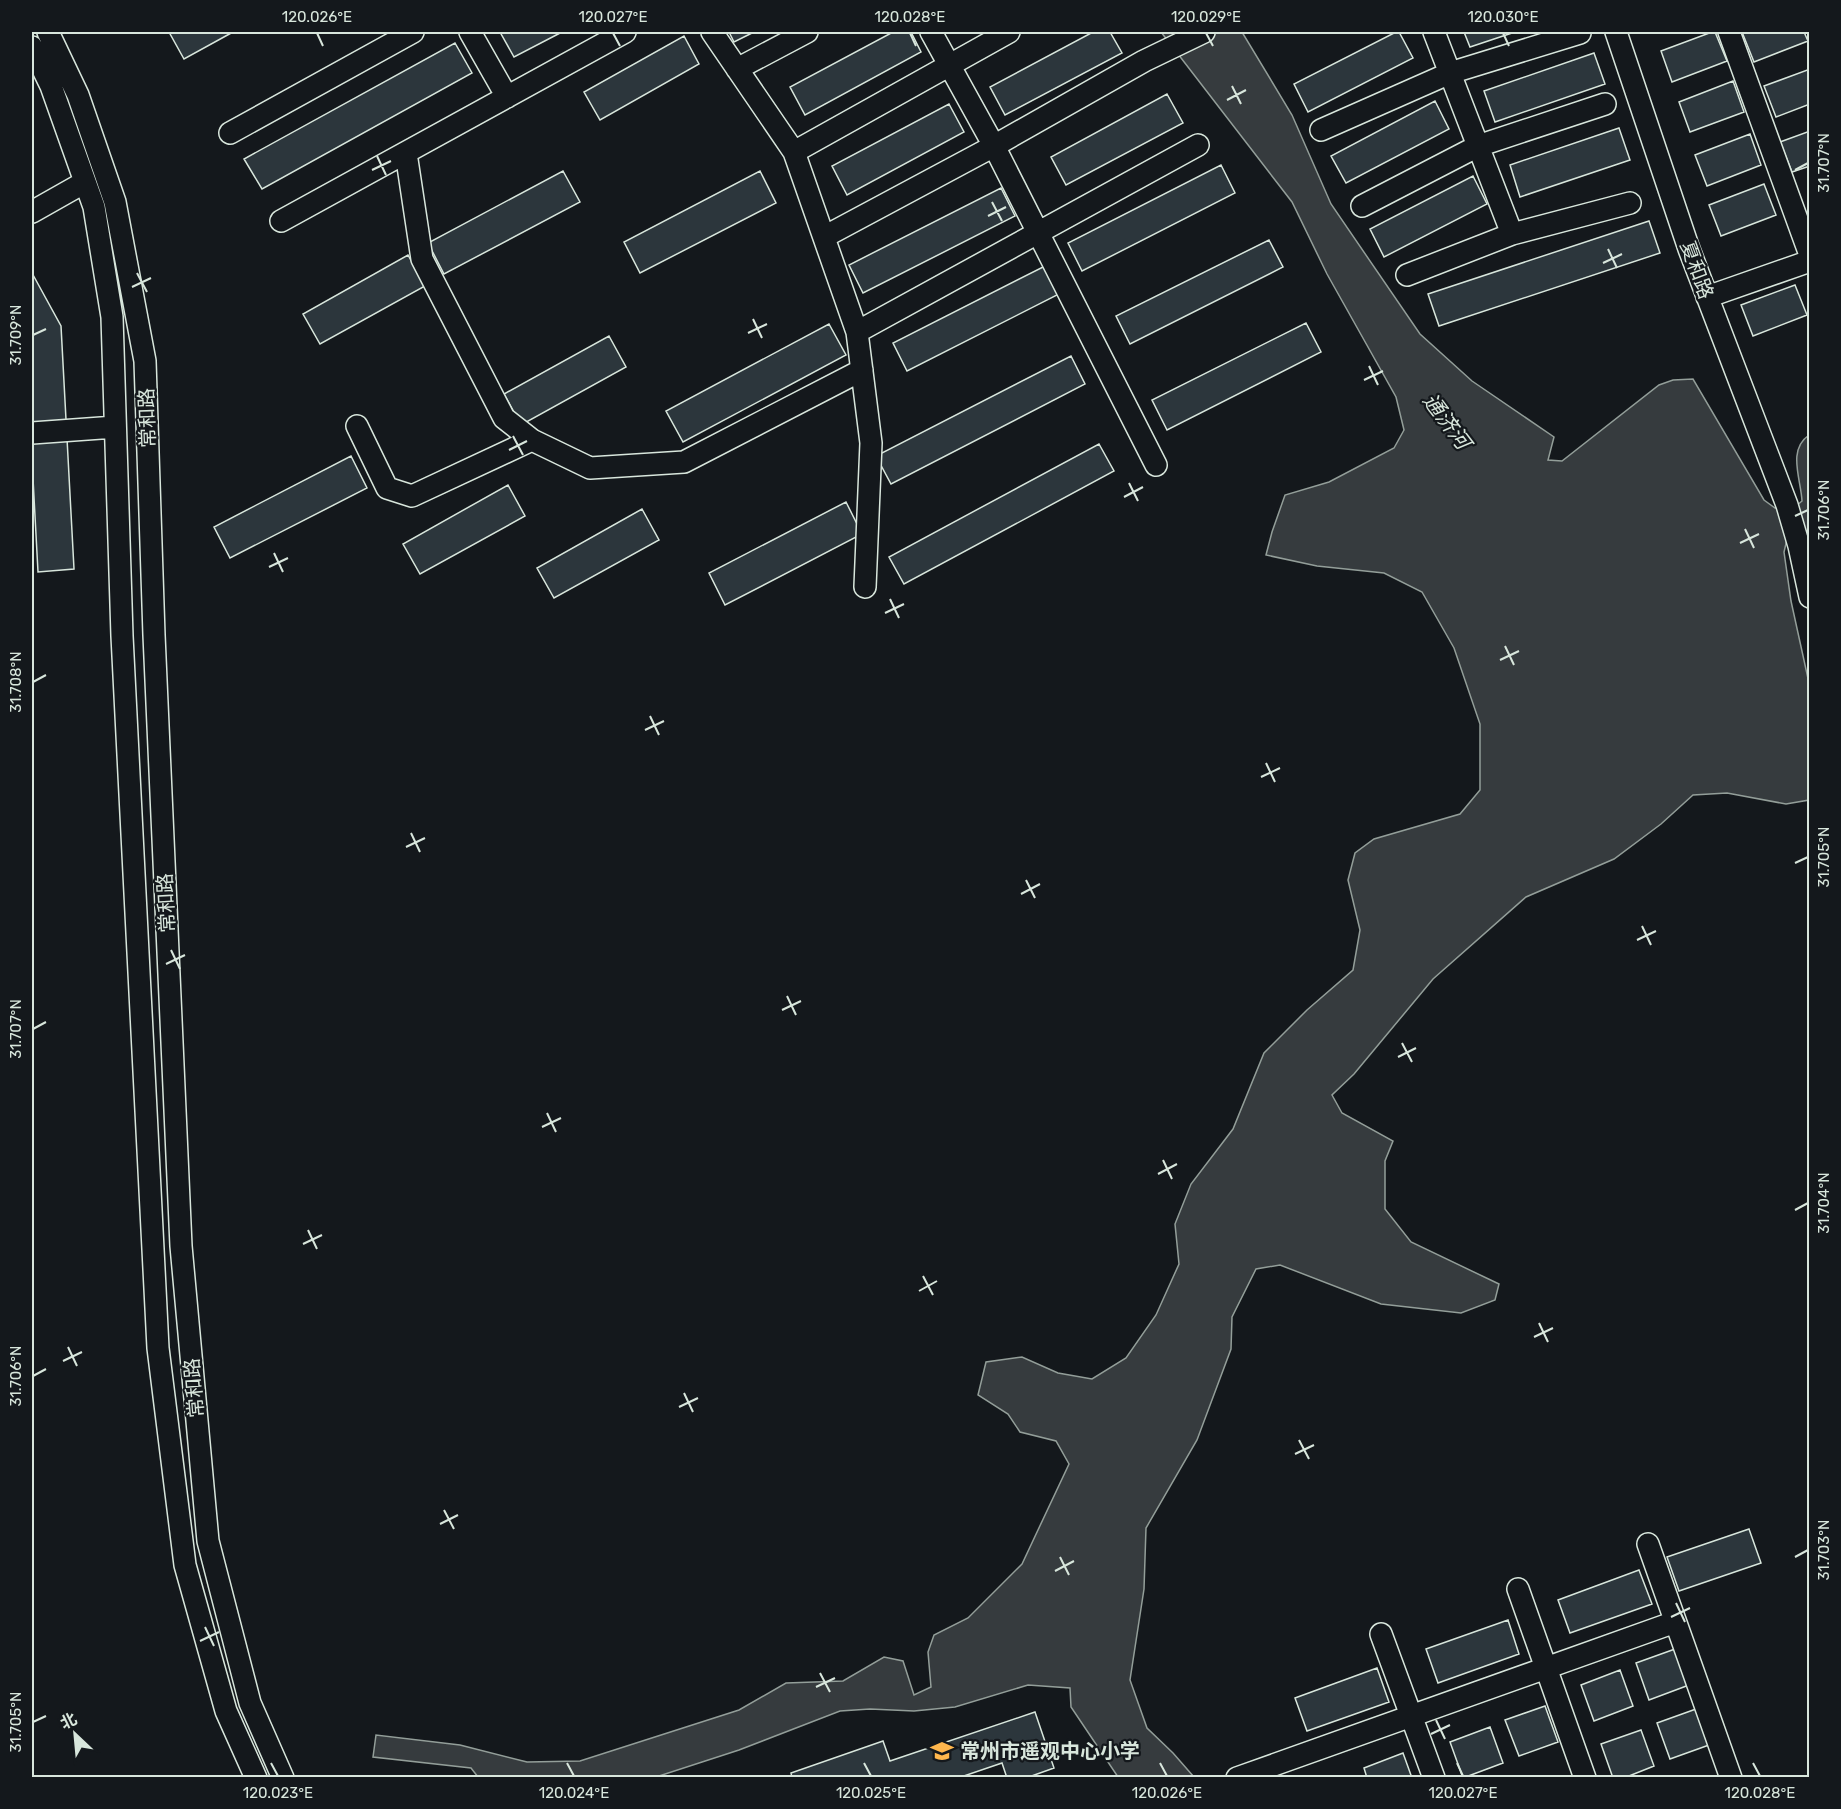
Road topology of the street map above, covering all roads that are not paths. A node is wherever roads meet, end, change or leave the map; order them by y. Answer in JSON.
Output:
{"nodes":[{"id":1,"x":48,"y":32,"type":"edge"},
{"id":2,"x":412,"y":32,"type":"edge"},
{"id":3,"x":470,"y":32,"type":"edge"},
{"id":4,"x":625,"y":32,"type":"edge"},
{"id":5,"x":712,"y":32,"type":"edge"},
{"id":6,"x":807,"y":32,"type":"edge"},
{"id":7,"x":931,"y":32,"type":"edge"},
{"id":8,"x":1009,"y":32,"type":"edge"},
{"id":9,"x":1204,"y":32,"type":"edge"},
{"id":10,"x":1434,"y":32,"type":"edge"},
{"id":11,"x":1616,"y":32,"type":"edge"},
{"id":12,"x":1729,"y":32,"type":"edge"},
{"id":13,"x":1580,"y":33,"type":"edge"},
{"id":14,"x":32,"y":47,"type":"edge"},
{"id":15,"x":950,"y":65,"type":"junction"},
{"id":16,"x":737,"y":69,"type":"junction"},
{"id":17,"x":1450,"y":73,"type":"junction"},
{"id":18,"x":507,"y":97,"type":"junction"},
{"id":19,"x":1605,"y":104,"type":"dead end"},
{"id":20,"x":1322,"y":130,"type":"dead end"},
{"id":21,"x":230,"y":133,"type":"dead end"},
{"id":22,"x":1198,"y":145,"type":"dead end"},
{"id":23,"x":994,"y":146,"type":"junction"},
{"id":24,"x":1478,"y":146,"type":"junction"},
{"id":25,"x":794,"y":152,"type":"junction"},
{"id":26,"x":406,"y":153,"type":"junction"},
{"id":27,"x":85,"y":182,"type":"junction"},
{"id":28,"x":1629,"y":203,"type":"dead end"},
{"id":29,"x":1362,"y":206,"type":"dead end"},
{"id":30,"x":32,"y":212,"type":"edge"},
{"id":31,"x":280,"y":221,"type":"dead end"},
{"id":32,"x":1039,"y":233,"type":"junction"},
{"id":33,"x":1512,"y":234,"type":"junction"},
{"id":34,"x":824,"y":237,"type":"junction"},
{"id":35,"x":1809,"y":255,"type":"edge"},
{"id":36,"x":1809,"y":261,"type":"edge"},
{"id":37,"x":1407,"y":276,"type":"dead end"},
{"id":38,"x":1707,"y":297,"type":"junction"},
{"id":39,"x":857,"y":332,"type":"junction"},
{"id":40,"x":862,"y":370,"type":"junction"},
{"id":41,"x":357,"y":426,"type":"dead end"},
{"id":42,"x":115,"y":427,"type":"junction"},
{"id":43,"x":32,"y":433,"type":"edge"},
{"id":44,"x":532,"y":440,"type":"junction"},
{"id":45,"x":1156,"y":465,"type":"dead end"},
{"id":46,"x":865,"y":587,"type":"dead end"},
{"id":47,"x":1809,"y":597,"type":"edge"},
{"id":48,"x":1648,"y":1544,"type":"dead end"},
{"id":49,"x":1518,"y":1589,"type":"dead end"},
{"id":50,"x":1675,"y":1622,"type":"junction"},
{"id":51,"x":1381,"y":1634,"type":"dead end"},
{"id":52,"x":1546,"y":1668,"type":"junction"},
{"id":53,"x":1411,"y":1715,"type":"junction"},
{"id":54,"x":256,"y":1778,"type":"edge"},
{"id":55,"x":283,"y":1778,"type":"edge"},
{"id":56,"x":1237,"y":1778,"type":"edge"},
{"id":57,"x":1434,"y":1778,"type":"edge"},
{"id":58,"x":1585,"y":1778,"type":"edge"},
{"id":59,"x":1731,"y":1778,"type":"edge"}],
"edges":[{"from":1,"to":55,"type":"street","name":"常和路"},
{"from":2,"to":21,"type":"street"},
{"from":3,"to":18,"type":"street"},
{"from":4,"to":18,"type":"street"},
{"from":5,"to":16,"type":"street"},
{"from":6,"to":16,"type":"street"},
{"from":7,"to":15,"type":"street"},
{"from":8,"to":15,"type":"street"},
{"from":9,"to":23,"type":"street"},
{"from":10,"to":17,"type":"street"},
{"from":11,"to":38,"type":"street","name":"夏和路"},
{"from":12,"to":35,"type":"street"},
{"from":13,"to":17,"type":"street"},
{"from":14,"to":27,"type":"street","name":"常和路"},
{"from":15,"to":23,"type":"street"},
{"from":15,"to":25,"type":"street"},
{"from":16,"to":25,"type":"street"},
{"from":17,"to":20,"type":"street"},
{"from":17,"to":24,"type":"street"},
{"from":18,"to":26,"type":"street"},
{"from":19,"to":24,"type":"street"},
{"from":22,"to":32,"type":"street"},
{"from":23,"to":32,"type":"street"},
{"from":23,"to":34,"type":"street"},
{"from":24,"to":29,"type":"street"},
{"from":24,"to":33,"type":"street"},
{"from":25,"to":34,"type":"street"},
{"from":26,"to":31,"type":"street"},
{"from":26,"to":44,"type":"street"},
{"from":27,"to":30,"type":"street"},
{"from":27,"to":42,"type":"street","name":"常和路"},
{"from":28,"to":33,"type":"street"},
{"from":32,"to":39,"type":"street"},
{"from":32,"to":45,"type":"street"},
{"from":33,"to":37,"type":"street"},
{"from":34,"to":39,"type":"street"},
{"from":36,"to":38,"type":"street"},
{"from":38,"to":47,"type":"street","name":"夏和路"},
{"from":39,"to":40,"type":"street"},
{"from":40,"to":44,"type":"street"},
{"from":40,"to":46,"type":"street"},
{"from":41,"to":44,"type":"street"},
{"from":42,"to":43,"type":"street"},
{"from":42,"to":54,"type":"street","name":"常和路"},
{"from":48,"to":50,"type":"street"},
{"from":49,"to":52,"type":"street"},
{"from":50,"to":52,"type":"street"},
{"from":50,"to":59,"type":"street"},
{"from":51,"to":53,"type":"street"},
{"from":52,"to":53,"type":"street"},
{"from":52,"to":58,"type":"street"},
{"from":53,"to":56,"type":"street"},
{"from":53,"to":57,"type":"street"}]}
